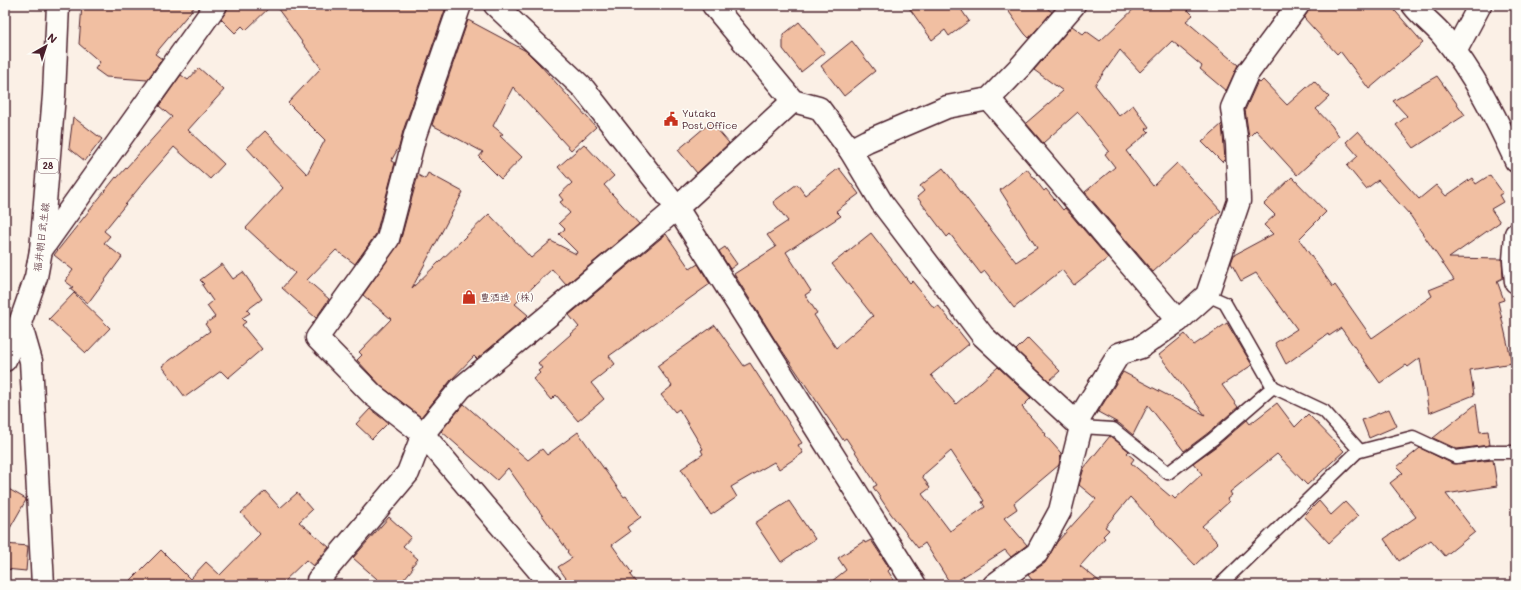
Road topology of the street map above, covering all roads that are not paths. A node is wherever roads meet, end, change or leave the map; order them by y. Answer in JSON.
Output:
{"nodes":[{"id":1,"x":58,"y":5,"type":"edge"},
{"id":2,"x":216,"y":5,"type":"edge"},
{"id":3,"x":460,"y":5,"type":"edge"},
{"id":4,"x":495,"y":5,"type":"edge"},
{"id":5,"x":713,"y":5,"type":"edge"},
{"id":6,"x":1074,"y":5,"type":"edge"},
{"id":7,"x":1298,"y":5,"type":"edge"},
{"id":8,"x":1413,"y":5,"type":"edge"},
{"id":9,"x":1480,"y":5,"type":"edge"},
{"id":10,"x":1456,"y":52,"type":"junction"},
{"id":11,"x":989,"y":99,"type":"junction"},
{"id":12,"x":793,"y":101,"type":"junction"},
{"id":13,"x":850,"y":150,"type":"junction"},
{"id":14,"x":1516,"y":161,"type":"edge"},
{"id":15,"x":677,"y":208,"type":"junction"},
{"id":16,"x":1516,"y":234,"type":"edge"},
{"id":17,"x":41,"y":250,"type":"junction"},
{"id":18,"x":1516,"y":282,"type":"edge"},
{"id":19,"x":1207,"y":295,"type":"junction"},
{"id":20,"x":1178,"y":321,"type":"junction"},
{"id":21,"x":20,"y":323,"type":"junction"},
{"id":22,"x":5,"y":360,"type":"edge"},
{"id":23,"x":1273,"y":386,"type":"junction"},
{"id":24,"x":1079,"y":425,"type":"junction"},
{"id":25,"x":423,"y":434,"type":"junction"},
{"id":26,"x":1359,"y":450,"type":"junction"},
{"id":27,"x":1516,"y":452,"type":"edge"},
{"id":28,"x":43,"y":585,"type":"edge"},
{"id":29,"x":322,"y":585,"type":"edge"},
{"id":30,"x":551,"y":585,"type":"edge"},
{"id":31,"x":915,"y":585,"type":"edge"},
{"id":32,"x":994,"y":585,"type":"edge"},
{"id":33,"x":1220,"y":585,"type":"edge"}],
"edges":[{"from":1,"to":17,"type":"street","name":"福井朝日武生線","number":"28"},
{"from":2,"to":17,"type":"street"},
{"from":3,"to":25,"type":"street"},
{"from":4,"to":15,"type":"street"},
{"from":5,"to":12,"type":"street"},
{"from":6,"to":11,"type":"street"},
{"from":7,"to":19,"type":"street"},
{"from":8,"to":10,"type":"street"},
{"from":9,"to":10,"type":"street"},
{"from":10,"to":14,"type":"street"},
{"from":11,"to":13,"type":"street"},
{"from":11,"to":20,"type":"street"},
{"from":12,"to":13,"type":"street"},
{"from":12,"to":15,"type":"street"},
{"from":13,"to":24,"type":"street"},
{"from":15,"to":25,"type":"street"},
{"from":15,"to":31,"type":"street"},
{"from":16,"to":18,"type":"street"},
{"from":17,"to":21,"type":"street","name":"福井朝日武生線","number":"28"},
{"from":19,"to":20,"type":"street"},
{"from":19,"to":23,"type":"lane"},
{"from":20,"to":24,"type":"street"},
{"from":21,"to":22,"type":"street","name":"福井朝日武生線"},
{"from":21,"to":28,"type":"street"},
{"from":23,"to":24,"type":"lane"},
{"from":23,"to":26,"type":"lane"},
{"from":24,"to":32,"type":"street"},
{"from":25,"to":29,"type":"street"},
{"from":25,"to":30,"type":"street"},
{"from":26,"to":27,"type":"lane"},
{"from":26,"to":33,"type":"lane"}]}
